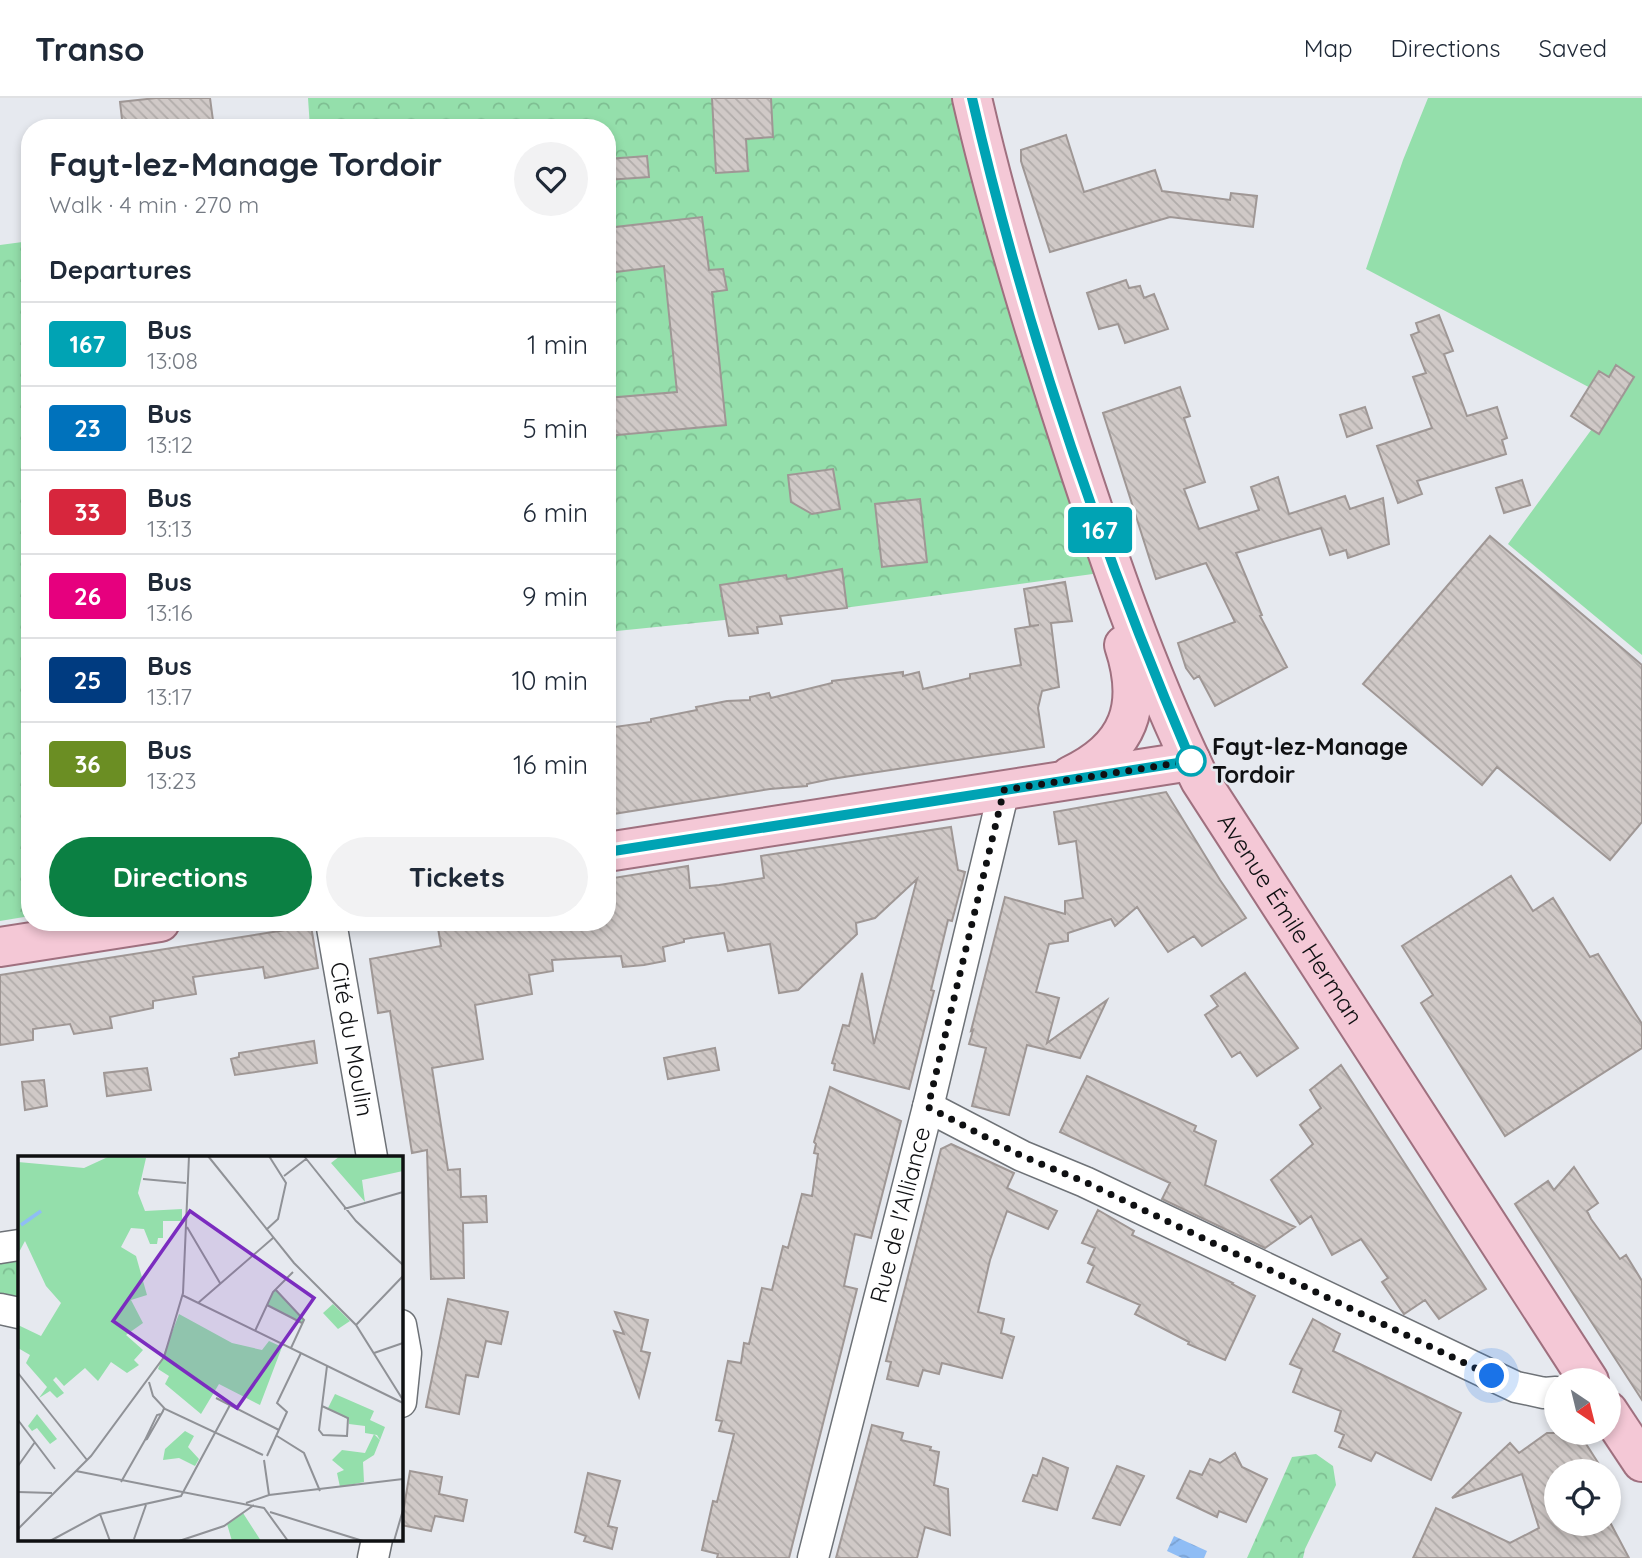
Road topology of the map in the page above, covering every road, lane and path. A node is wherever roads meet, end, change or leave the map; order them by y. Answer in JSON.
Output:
{"nodes":[{"id":1,"x":972,"y":98,"type":"edge"},
{"id":2,"x":1053,"y":387,"type":"junction"},
{"id":3,"x":1191,"y":761,"type":"junction"},
{"id":4,"x":1058,"y":782,"type":"junction"},
{"id":5,"x":1004,"y":790,"type":"junction"},
{"id":6,"x":616,"y":851,"type":"edge"},
{"id":7,"x":102,"y":931,"type":"edge"},
{"id":8,"x":333,"y":931,"type":"edge"},
{"id":9,"x":0,"y":947,"type":"edge"},
{"id":10,"x":928,"y":1107,"type":"junction"},
{"id":11,"x":372,"y":1156,"type":"edge"},
{"id":12,"x":18,"y":1245,"type":"edge"},
{"id":13,"x":0,"y":1248,"type":"edge"},
{"id":14,"x":0,"y":1309,"type":"edge"},
{"id":15,"x":18,"y":1313,"type":"edge"},
{"id":16,"x":402,"y":1331,"type":"edge"},
{"id":17,"x":1580,"y":1368,"type":"edge"},
{"id":18,"x":402,"y":1386,"type":"edge"},
{"id":19,"x":1544,"y":1393,"type":"edge"},
{"id":20,"x":1621,"y":1430,"type":"edge"},
{"id":21,"x":1642,"y":1462,"type":"edge"},
{"id":22,"x":377,"y":1540,"type":"edge"},
{"id":23,"x":373,"y":1558,"type":"edge"},
{"id":24,"x":813,"y":1558,"type":"edge"}],
"edges":[{"from":1,"to":2,"type":"main road","name":"Avenue Émile Herman"},
{"from":2,"to":3,"type":"main road","name":"Avenue Émile Herman"},
{"from":2,"to":4,"type":"main road"},
{"from":3,"to":4,"type":"main road"},
{"from":3,"to":17,"type":"main road","name":"Avenue Émile Herman"},
{"from":4,"to":5,"type":"main road"},
{"from":5,"to":6,"type":"main road"},
{"from":5,"to":10,"type":"street","name":"Rue de l'Alliance"},
{"from":7,"to":9,"type":"main road"},
{"from":8,"to":11,"type":"street","name":"Cité du Moulin"},
{"from":10,"to":19,"type":"street"},
{"from":10,"to":24,"type":"street","name":"Rue de l'Alliance"},
{"from":12,"to":13,"type":"street"},
{"from":14,"to":15,"type":"street"},
{"from":16,"to":18,"type":"street"},
{"from":20,"to":21,"type":"main road"},
{"from":22,"to":23,"type":"street"}]}
